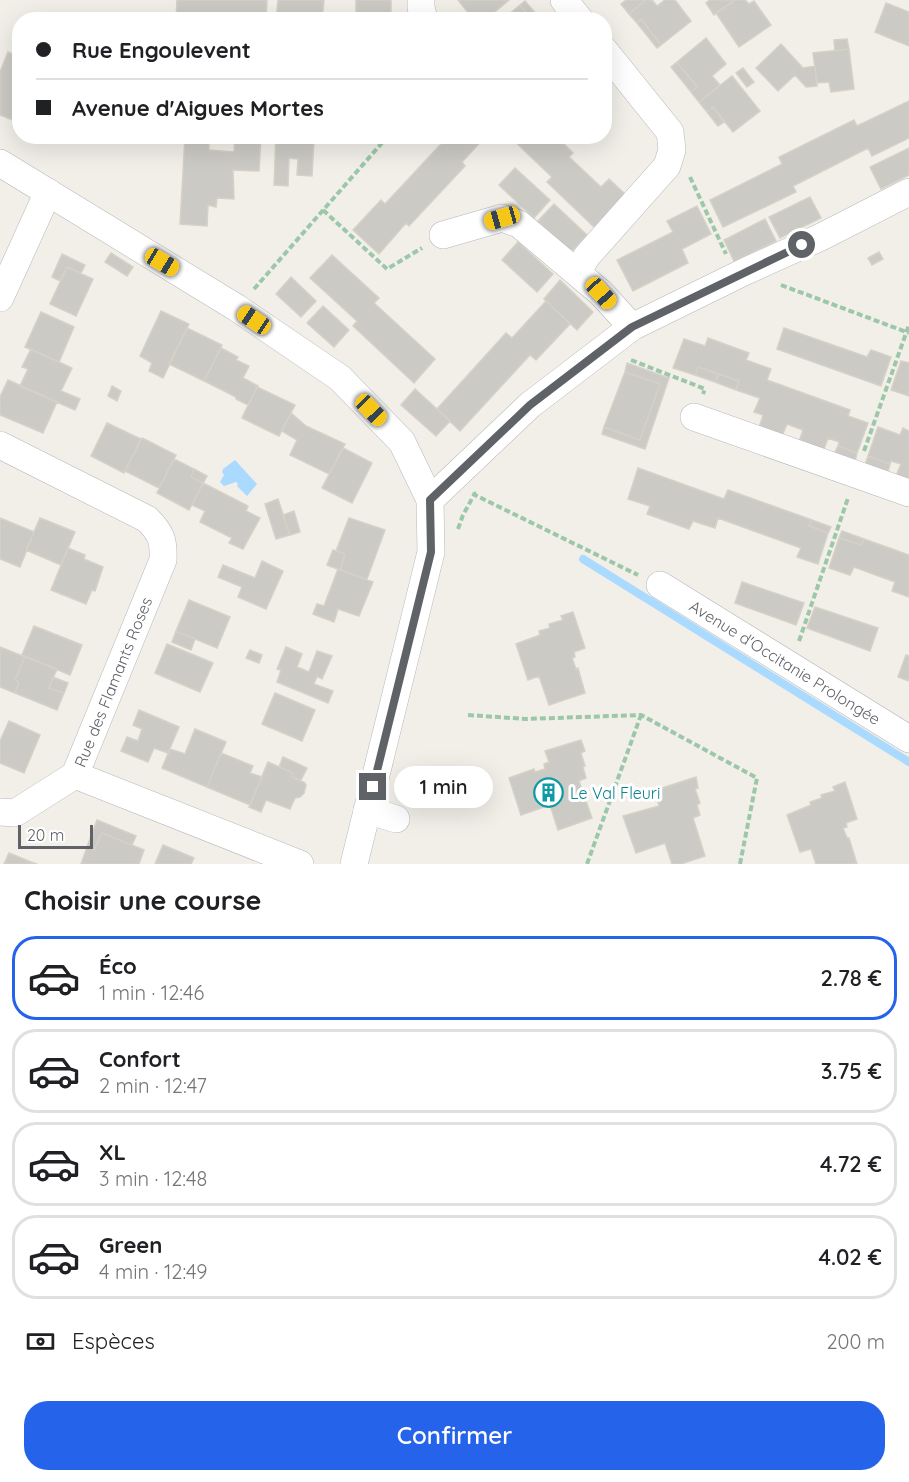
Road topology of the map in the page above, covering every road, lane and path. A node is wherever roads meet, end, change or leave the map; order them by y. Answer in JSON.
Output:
{"nodes":[{"id":1,"x":564,"y":0,"type":"edge"},
{"id":2,"x":574,"y":12,"type":"edge"},
{"id":3,"x":612,"y":60,"type":"edge"},
{"id":4,"x":381,"y":144,"type":"edge"},
{"id":5,"x":672,"y":150,"type":"junction"},
{"id":6,"x":0,"y":163,"type":"edge"},
{"id":7,"x":48,"y":192,"type":"junction"},
{"id":8,"x":909,"y":192,"type":"edge"},
{"id":9,"x":323,"y":210,"type":"junction"},
{"id":10,"x":443,"y":235,"type":"joint"},
{"id":11,"x":746,"y":271,"type":"junction"},
{"id":12,"x":577,"y":272,"type":"junction"},
{"id":13,"x":0,"y":297,"type":"edge"},
{"id":14,"x":237,"y":308,"type":"junction"},
{"id":15,"x":632,"y":327,"type":"junction"},
{"id":16,"x":909,"y":333,"type":"edge"},
{"id":17,"x":602,"y":349,"type":"junction"},
{"id":18,"x":694,"y":417,"type":"joint"},
{"id":19,"x":0,"y":445,"type":"edge"},
{"id":20,"x":909,"y":493,"type":"edge"},
{"id":21,"x":475,"y":495,"type":"dead end"},
{"id":22,"x":430,"y":500,"type":"junction"},
{"id":23,"x":660,"y":585,"type":"joint"},
{"id":24,"x":468,"y":715,"type":"dead end"},
{"id":25,"x":641,"y":715,"type":"junction"},
{"id":26,"x":909,"y":739,"type":"edge"},
{"id":27,"x":75,"y":775,"type":"junction"},
{"id":28,"x":368,"y":810,"type":"junction"},
{"id":29,"x":0,"y":812,"type":"edge"},
{"id":30,"x":396,"y":819,"type":"dead end"},
{"id":31,"x":356,"y":863,"type":"edge"},
{"id":32,"x":300,"y":864,"type":"edge"},
{"id":33,"x":587,"y":864,"type":"edge"},
{"id":34,"x":740,"y":864,"type":"edge"}],
"edges":[{"from":1,"to":2,"type":"street"},
{"from":3,"to":5,"type":"street"},
{"from":4,"to":9,"type":"path"},
{"from":5,"to":11,"type":"path"},
{"from":5,"to":12,"type":"street"},
{"from":6,"to":7,"type":"street"},
{"from":7,"to":13,"type":"street"},
{"from":7,"to":14,"type":"street"},
{"from":8,"to":11,"type":"street"},
{"from":9,"to":10,"type":"path"},
{"from":9,"to":14,"type":"path"},
{"from":10,"to":12,"type":"street"},
{"from":11,"to":15,"type":"street"},
{"from":11,"to":16,"type":"path"},
{"from":12,"to":15,"type":"street"},
{"from":14,"to":22,"type":"street"},
{"from":15,"to":17,"type":"street"},
{"from":17,"to":18,"type":"path"},
{"from":17,"to":22,"type":"street"},
{"from":18,"to":20,"type":"street"},
{"from":19,"to":27,"type":"street","name":"Rue des Flamants Roses"},
{"from":21,"to":23,"type":"path"},
{"from":22,"to":28,"type":"street"},
{"from":23,"to":26,"type":"street","name":"Avenue d'Occitanie Prolongée"},
{"from":24,"to":25,"type":"path"},
{"from":25,"to":33,"type":"path"},
{"from":25,"to":34,"type":"path"},
{"from":27,"to":29,"type":"street"},
{"from":27,"to":32,"type":"street","name":"Rue des Flamants Roses"},
{"from":28,"to":30,"type":"street"},
{"from":28,"to":31,"type":"street"}]}
